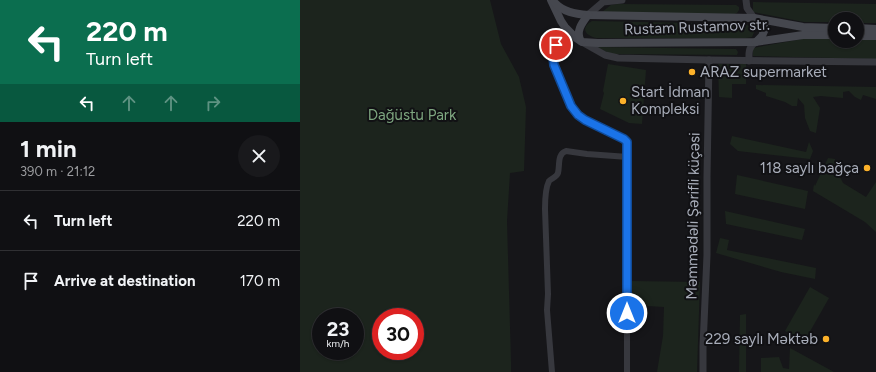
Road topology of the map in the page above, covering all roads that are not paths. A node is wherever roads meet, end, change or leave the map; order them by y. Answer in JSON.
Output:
{"nodes":[{"id":1,"x":552,"y":0,"type":"edge"},
{"id":2,"x":622,"y":0,"type":"edge"},
{"id":3,"x":746,"y":0,"type":"edge"},
{"id":4,"x":603,"y":1,"type":"edge"},
{"id":5,"x":588,"y":15,"type":"junction"},
{"id":6,"x":754,"y":18,"type":"junction"},
{"id":7,"x":828,"y":28,"type":"edge"},
{"id":8,"x":864,"y":28,"type":"edge"},
{"id":9,"x":876,"y":28,"type":"edge"},
{"id":10,"x":568,"y":30,"type":"junction"},
{"id":11,"x":828,"y":35,"type":"edge"},
{"id":12,"x":864,"y":36,"type":"edge"},
{"id":13,"x":876,"y":36,"type":"edge"},
{"id":14,"x":582,"y":42,"type":"junction"},
{"id":15,"x":755,"y":42,"type":"junction"},
{"id":16,"x":709,"y":60,"type":"junction"},
{"id":17,"x":749,"y":61,"type":"junction"},
{"id":18,"x":876,"y":62,"type":"edge"},
{"id":19,"x":628,"y":157,"type":"junction"},
{"id":20,"x":552,"y":371,"type":"edge"},
{"id":21,"x":559,"y":372,"type":"edge"},
{"id":22,"x":627,"y":372,"type":"edge"},
{"id":23,"x":703,"y":372,"type":"edge"}],
"edges":[{"from":1,"to":5,"type":"main road","name":"Rustam Rustamov str."},
{"from":1,"to":10,"type":"main road"},
{"from":2,"to":4,"type":"street"},
{"from":3,"to":6,"type":"street"},
{"from":4,"to":5,"type":"street"},
{"from":5,"to":6,"type":"main road","name":"Rustam Rustamov str."},
{"from":5,"to":14,"type":"main road"},
{"from":6,"to":7,"type":"main road","name":"Rustam Rustamov str."},
{"from":6,"to":15,"type":"main road"},
{"from":8,"to":9,"type":"main road"},
{"from":10,"to":14,"type":"main road"},
{"from":10,"to":19,"type":"street"},
{"from":11,"to":15,"type":"main road","name":"Rustam Rustamov str."},
{"from":12,"to":13,"type":"main road"},
{"from":14,"to":15,"type":"main road","name":"Rustam Rustamov str."},
{"from":14,"to":16,"type":"street"},
{"from":15,"to":17,"type":"street"},
{"from":16,"to":17,"type":"street"},
{"from":16,"to":23,"type":"street","name":"Məmmədəli Şərifli küçəsi"},
{"from":17,"to":18,"type":"street"},
{"from":19,"to":20,"type":"street"},
{"from":19,"to":22,"type":"street"},
{"from":20,"to":21,"type":"street"}]}
